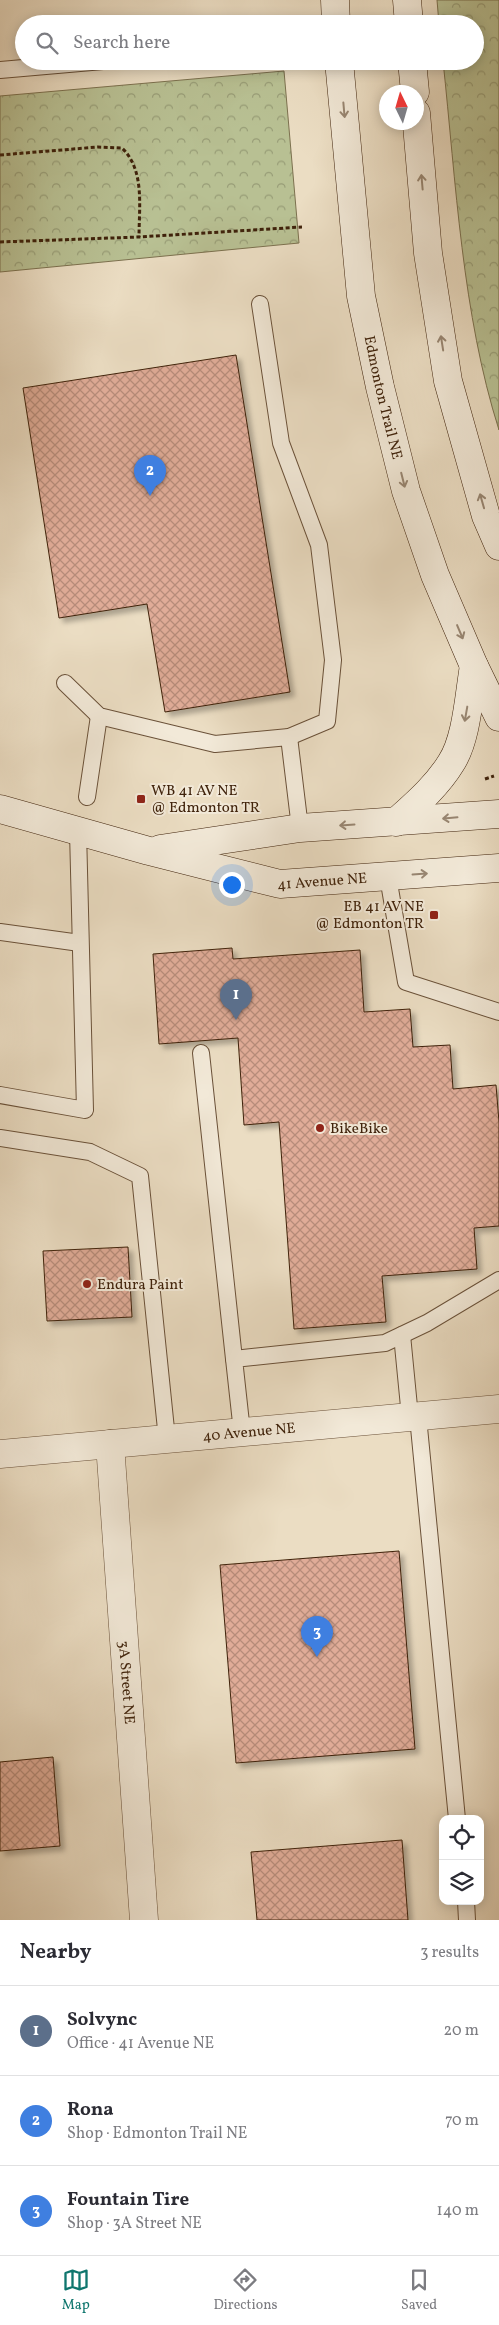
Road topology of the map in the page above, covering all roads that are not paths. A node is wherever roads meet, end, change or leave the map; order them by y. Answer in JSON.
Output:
{"nodes":[{"id":1,"x":335,"y":0,"type":"edge"},
{"id":2,"x":407,"y":0,"type":"edge"},
{"id":3,"x":336,"y":15,"type":"edge"},
{"id":4,"x":408,"y":15,"type":"edge"},
{"id":5,"x":15,"y":69,"type":"edge"},
{"id":6,"x":0,"y":70,"type":"edge"},
{"id":7,"x":340,"y":70,"type":"edge"},
{"id":8,"x":413,"y":70,"type":"edge"},
{"id":9,"x":414,"y":85,"type":"edge"},
{"id":10,"x":417,"y":130,"type":"edge"},
{"id":11,"x":260,"y":304,"type":"dead end"},
{"id":12,"x":499,"y":546,"type":"edge"},
{"id":13,"x":474,"y":666,"type":"junction"},
{"id":14,"x":65,"y":683,"type":"dead end"},
{"id":15,"x":99,"y":716,"type":"junction"},
{"id":16,"x":499,"y":717,"type":"edge"},
{"id":17,"x":289,"y":737,"type":"junction"},
{"id":18,"x":87,"y":797,"type":"dead end"},
{"id":19,"x":0,"y":809,"type":"edge"},
{"id":20,"x":499,"y":814,"type":"edge"},
{"id":21,"x":396,"y":822,"type":"junction"},
{"id":22,"x":300,"y":828,"type":"junction"},
{"id":23,"x":78,"y":831,"type":"junction"},
{"id":24,"x":149,"y":851,"type":"junction"},
{"id":25,"x":499,"y":868,"type":"edge"},
{"id":26,"x":388,"y":877,"type":"junction"},
{"id":27,"x":0,"y":932,"type":"edge"},
{"id":28,"x":80,"y":943,"type":"junction"},
{"id":29,"x":499,"y":1012,"type":"edge"},
{"id":30,"x":201,"y":1053,"type":"dead end"},
{"id":31,"x":0,"y":1095,"type":"edge"},
{"id":32,"x":0,"y":1138,"type":"edge"},
{"id":33,"x":499,"y":1280,"type":"edge"},
{"id":34,"x":402,"y":1335,"type":"junction"},
{"id":35,"x":234,"y":1358,"type":"junction"},
{"id":36,"x":499,"y":1409,"type":"edge"},
{"id":37,"x":414,"y":1417,"type":"junction"},
{"id":38,"x":242,"y":1432,"type":"junction"},
{"id":39,"x":167,"y":1439,"type":"junction"},
{"id":40,"x":110,"y":1444,"type":"junction"},
{"id":41,"x":0,"y":1454,"type":"edge"},
{"id":42,"x":457,"y":1815,"type":"edge"},
{"id":43,"x":466,"y":1905,"type":"edge"},
{"id":44,"x":144,"y":1920,"type":"edge"},
{"id":45,"x":467,"y":1920,"type":"edge"}],
"edges":[{"from":1,"to":3,"type":"street"},
{"from":2,"to":4,"type":"street"},
{"from":5,"to":6,"type":"lane"},
{"from":7,"to":13,"type":"street","name":"Edmonton Trail NE","one_way":true},
{"from":8,"to":9,"type":"street"},
{"from":12,"to":10,"type":"street","one_way":true},
{"from":11,"to":17,"type":"lane"},
{"from":13,"to":16,"type":"street","name":"Edmonton Trail NE"},
{"from":13,"to":21,"type":"street","one_way":true},
{"from":14,"to":15,"type":"lane"},
{"from":15,"to":17,"type":"lane"},
{"from":15,"to":18,"type":"lane"},
{"from":17,"to":22,"type":"lane"},
{"from":19,"to":23,"type":"street","name":"41 Avenue NE"},
{"from":20,"to":21,"type":"street","name":"41 Avenue NE","one_way":true},
{"from":21,"to":22,"type":"street","name":"41 Avenue NE","one_way":true},
{"from":22,"to":24,"type":"street","name":"41 Avenue NE"},
{"from":23,"to":24,"type":"street","name":"41 Avenue NE"},
{"from":23,"to":28,"type":"lane"},
{"from":24,"to":26,"type":"street","name":"41 Avenue NE"},
{"from":26,"to":25,"type":"street","name":"41 Avenue NE","one_way":true},
{"from":26,"to":29,"type":"lane"},
{"from":27,"to":28,"type":"lane"},
{"from":28,"to":31,"type":"lane"},
{"from":30,"to":35,"type":"lane"},
{"from":32,"to":39,"type":"lane"},
{"from":33,"to":34,"type":"lane"},
{"from":34,"to":35,"type":"lane"},
{"from":34,"to":37,"type":"lane"},
{"from":35,"to":38,"type":"lane"},
{"from":36,"to":37,"type":"street","name":"40 Avenue NE"},
{"from":37,"to":38,"type":"street","name":"40 Avenue NE"},
{"from":37,"to":42,"type":"lane"},
{"from":38,"to":39,"type":"street","name":"40 Avenue NE"},
{"from":39,"to":40,"type":"street","name":"40 Avenue NE"},
{"from":40,"to":41,"type":"street","name":"40 Avenue NE"},
{"from":40,"to":44,"type":"street","name":"3A Street NE"},
{"from":43,"to":45,"type":"lane"}]}
